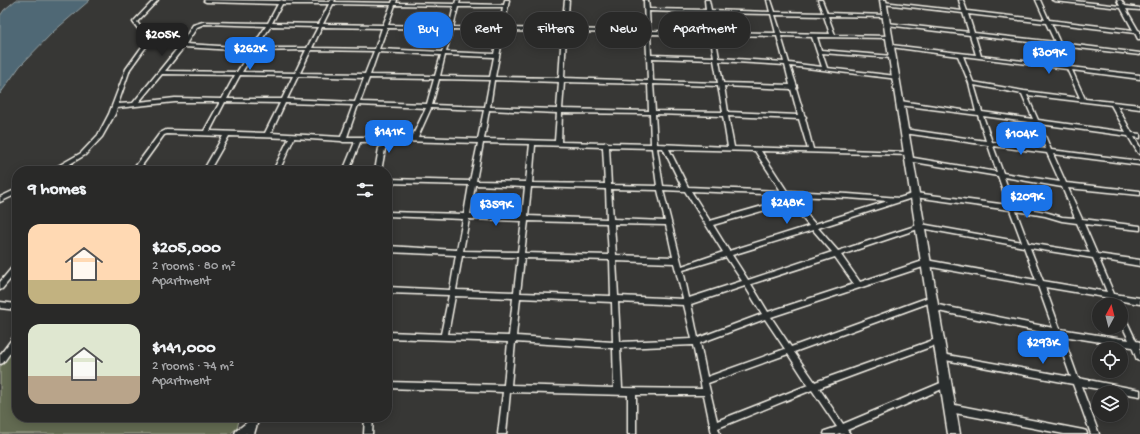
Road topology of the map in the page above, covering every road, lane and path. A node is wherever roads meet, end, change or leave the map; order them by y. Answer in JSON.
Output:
{"nodes":[{"id":1,"x":156,"y":0,"type":"edge"},
{"id":2,"x":206,"y":0,"type":"edge"},
{"id":3,"x":507,"y":0,"type":"edge"},
{"id":4,"x":567,"y":0,"type":"edge"},
{"id":5,"x":646,"y":0,"type":"edge"},
{"id":6,"x":707,"y":0,"type":"edge"},
{"id":7,"x":769,"y":0,"type":"edge"},
{"id":8,"x":820,"y":0,"type":"edge"},
{"id":9,"x":961,"y":0,"type":"edge"},
{"id":10,"x":1038,"y":0,"type":"edge"},
{"id":11,"x":1054,"y":0,"type":"edge"},
{"id":12,"x":1119,"y":0,"type":"edge"},
{"id":13,"x":332,"y":1,"type":"edge"},
{"id":14,"x":281,"y":2,"type":"edge"},
{"id":15,"x":395,"y":2,"type":"edge"},
{"id":16,"x":883,"y":2,"type":"edge"},
{"id":17,"x":458,"y":3,"type":"edge"},
{"id":18,"x":505,"y":6,"type":"junction"},
{"id":19,"x":1123,"y":8,"type":"junction"},
{"id":20,"x":647,"y":10,"type":"joint"},
{"id":21,"x":1140,"y":10,"type":"edge"},
{"id":22,"x":964,"y":11,"type":"junction"},
{"id":23,"x":504,"y":12,"type":"edge"},
{"id":24,"x":566,"y":12,"type":"edge"},
{"id":25,"x":709,"y":12,"type":"joint"},
{"id":26,"x":750,"y":13,"type":"edge"},
{"id":27,"x":773,"y":13,"type":"junction"},
{"id":28,"x":825,"y":14,"type":"junction"},
{"id":29,"x":886,"y":20,"type":"junction"},
{"id":30,"x":1047,"y":21,"type":"junction"},
{"id":31,"x":453,"y":22,"type":"edge"},
{"id":32,"x":269,"y":25,"type":"junction"},
{"id":33,"x":321,"y":25,"type":"junction"},
{"id":34,"x":386,"y":27,"type":"junction"},
{"id":35,"x":404,"y":28,"type":"edge"},
{"id":36,"x":1138,"y":32,"type":"edge"},
{"id":37,"x":971,"y":34,"type":"junction"},
{"id":38,"x":750,"y":35,"type":"edge"},
{"id":39,"x":814,"y":35,"type":"junction"},
{"id":40,"x":778,"y":36,"type":"junction"},
{"id":41,"x":833,"y":36,"type":"junction"},
{"id":42,"x":1140,"y":38,"type":"edge"},
{"id":43,"x":890,"y":42,"type":"junction"},
{"id":44,"x":1057,"y":44,"type":"junction"},
{"id":45,"x":182,"y":45,"type":"junction"},
{"id":46,"x":309,"y":48,"type":"junction"},
{"id":47,"x":446,"y":48,"type":"edge"},
{"id":48,"x":498,"y":48,"type":"edge"},
{"id":49,"x":563,"y":48,"type":"edge"},
{"id":50,"x":648,"y":48,"type":"edge"},
{"id":51,"x":715,"y":48,"type":"edge"},
{"id":52,"x":253,"y":50,"type":"junction"},
{"id":53,"x":377,"y":50,"type":"junction"},
{"id":54,"x":819,"y":51,"type":"junction"},
{"id":55,"x":444,"y":54,"type":"junction"},
{"id":56,"x":1140,"y":54,"type":"edge"},
{"id":57,"x":960,"y":55,"type":"junction"},
{"id":58,"x":496,"y":56,"type":"junction"},
{"id":59,"x":648,"y":56,"type":"junction"},
{"id":60,"x":892,"y":57,"type":"junction"},
{"id":61,"x":979,"y":57,"type":"junction"},
{"id":62,"x":717,"y":59,"type":"junction"},
{"id":63,"x":787,"y":64,"type":"junction"},
{"id":64,"x":825,"y":68,"type":"junction"},
{"id":65,"x":1069,"y":69,"type":"junction"},
{"id":66,"x":161,"y":72,"type":"junction"},
{"id":67,"x":238,"y":74,"type":"junction"},
{"id":68,"x":296,"y":75,"type":"junction"},
{"id":69,"x":367,"y":77,"type":"junction"},
{"id":70,"x":1140,"y":77,"type":"edge"},
{"id":71,"x":437,"y":78,"type":"junction"},
{"id":72,"x":896,"y":78,"type":"junction"},
{"id":73,"x":492,"y":80,"type":"junction"},
{"id":74,"x":562,"y":80,"type":"junction"},
{"id":75,"x":650,"y":83,"type":"junction"},
{"id":76,"x":971,"y":83,"type":"junction"},
{"id":77,"x":721,"y":85,"type":"junction"},
{"id":78,"x":794,"y":87,"type":"junction"},
{"id":79,"x":1024,"y":93,"type":"junction"},
{"id":80,"x":1082,"y":100,"type":"junction"},
{"id":81,"x":224,"y":101,"type":"junction"},
{"id":82,"x":284,"y":101,"type":"junction"},
{"id":83,"x":135,"y":103,"type":"junction"},
{"id":84,"x":900,"y":103,"type":"junction"},
{"id":85,"x":357,"y":104,"type":"junction"},
{"id":86,"x":1113,"y":104,"type":"junction"},
{"id":87,"x":115,"y":106,"type":"junction"},
{"id":88,"x":429,"y":107,"type":"junction"},
{"id":89,"x":1140,"y":107,"type":"edge"},
{"id":90,"x":486,"y":109,"type":"junction"},
{"id":91,"x":560,"y":111,"type":"junction"},
{"id":92,"x":651,"y":113,"type":"junction"},
{"id":93,"x":726,"y":114,"type":"junction"},
{"id":94,"x":980,"y":115,"type":"junction"},
{"id":95,"x":803,"y":117,"type":"junction"},
{"id":96,"x":1038,"y":123,"type":"junction"},
{"id":97,"x":904,"y":131,"type":"junction"},
{"id":98,"x":206,"y":133,"type":"junction"},
{"id":99,"x":227,"y":134,"type":"junction"},
{"id":100,"x":267,"y":135,"type":"junction"},
{"id":101,"x":1131,"y":135,"type":"junction"},
{"id":102,"x":292,"y":136,"type":"junction"},
{"id":103,"x":1140,"y":136,"type":"edge"},
{"id":104,"x":403,"y":139,"type":"junction"},
{"id":105,"x":414,"y":139,"type":"junction"},
{"id":106,"x":342,"y":140,"type":"junction"},
{"id":107,"x":358,"y":140,"type":"junction"},
{"id":108,"x":481,"y":141,"type":"junction"},
{"id":109,"x":533,"y":142,"type":"junction"},
{"id":110,"x":558,"y":143,"type":"junction"},
{"id":111,"x":606,"y":144,"type":"junction"},
{"id":112,"x":991,"y":144,"type":"junction"},
{"id":113,"x":654,"y":146,"type":"junction"},
{"id":114,"x":665,"y":147,"type":"junction"},
{"id":115,"x":731,"y":148,"type":"junction"},
{"id":116,"x":756,"y":149,"type":"junction"},
{"id":117,"x":812,"y":151,"type":"junction"},
{"id":118,"x":1050,"y":151,"type":"junction"},
{"id":119,"x":1140,"y":152,"type":"edge"},
{"id":120,"x":908,"y":157,"type":"junction"},
{"id":121,"x":1140,"y":163,"type":"edge"},
{"id":122,"x":61,"y":166,"type":"edge"},
{"id":123,"x":139,"y":166,"type":"edge"},
{"id":124,"x":209,"y":166,"type":"edge"},
{"id":125,"x":278,"y":166,"type":"edge"},
{"id":126,"x":348,"y":166,"type":"edge"},
{"id":127,"x":379,"y":166,"type":"edge"},
{"id":128,"x":1000,"y":174,"type":"junction"},
{"id":129,"x":392,"y":181,"type":"edge"},
{"id":130,"x":473,"y":184,"type":"junction"},
{"id":131,"x":1063,"y":185,"type":"junction"},
{"id":132,"x":529,"y":186,"type":"junction"},
{"id":133,"x":608,"y":188,"type":"junction"},
{"id":134,"x":660,"y":188,"type":"junction"},
{"id":135,"x":687,"y":190,"type":"junction"},
{"id":136,"x":1140,"y":193,"type":"edge"},
{"id":137,"x":12,"y":194,"type":"edge"},
{"id":138,"x":786,"y":194,"type":"junction"},
{"id":139,"x":915,"y":195,"type":"junction"},
{"id":140,"x":0,"y":200,"type":"edge"},
{"id":141,"x":791,"y":200,"type":"junction"},
{"id":142,"x":900,"y":200,"type":"junction"},
{"id":143,"x":1012,"y":208,"type":"junction"},
{"id":144,"x":392,"y":214,"type":"edge"},
{"id":145,"x":467,"y":217,"type":"junction"},
{"id":146,"x":525,"y":219,"type":"junction"},
{"id":147,"x":610,"y":222,"type":"junction"},
{"id":148,"x":1080,"y":222,"type":"junction"},
{"id":149,"x":667,"y":223,"type":"junction"},
{"id":150,"x":709,"y":224,"type":"junction"},
{"id":151,"x":920,"y":226,"type":"junction"},
{"id":152,"x":813,"y":227,"type":"junction"},
{"id":153,"x":1140,"y":228,"type":"edge"},
{"id":154,"x":1025,"y":245,"type":"junction"},
{"id":155,"x":392,"y":249,"type":"edge"},
{"id":156,"x":460,"y":253,"type":"junction"},
{"id":157,"x":728,"y":253,"type":"junction"},
{"id":158,"x":836,"y":253,"type":"junction"},
{"id":159,"x":521,"y":254,"type":"junction"},
{"id":160,"x":1094,"y":255,"type":"junction"},
{"id":161,"x":612,"y":258,"type":"junction"},
{"id":162,"x":676,"y":260,"type":"junction"},
{"id":163,"x":1140,"y":262,"type":"edge"},
{"id":164,"x":926,"y":263,"type":"junction"},
{"id":165,"x":679,"y":269,"type":"junction"},
{"id":166,"x":12,"y":272,"type":"edge"},
{"id":167,"x":747,"y":283,"type":"junction"},
{"id":168,"x":858,"y":284,"type":"junction"},
{"id":169,"x":1041,"y":285,"type":"junction"},
{"id":170,"x":0,"y":286,"type":"edge"},
{"id":171,"x":392,"y":290,"type":"edge"},
{"id":172,"x":453,"y":293,"type":"junction"},
{"id":173,"x":516,"y":296,"type":"junction"},
{"id":174,"x":1113,"y":297,"type":"junction"},
{"id":175,"x":616,"y":300,"type":"junction"},
{"id":176,"x":1140,"y":301,"type":"edge"},
{"id":177,"x":688,"y":302,"type":"junction"},
{"id":178,"x":933,"y":303,"type":"junction"},
{"id":179,"x":0,"y":305,"type":"edge"},
{"id":180,"x":12,"y":306,"type":"edge"},
{"id":181,"x":767,"y":315,"type":"junction"},
{"id":182,"x":1128,"y":328,"type":"edge"},
{"id":183,"x":1058,"y":332,"type":"junction"},
{"id":184,"x":392,"y":336,"type":"edge"},
{"id":185,"x":444,"y":337,"type":"junction"},
{"id":186,"x":513,"y":338,"type":"junction"},
{"id":187,"x":939,"y":341,"type":"junction"},
{"id":188,"x":695,"y":342,"type":"junction"},
{"id":189,"x":12,"y":343,"type":"edge"},
{"id":190,"x":617,"y":345,"type":"junction"},
{"id":191,"x":1137,"y":345,"type":"edge"},
{"id":192,"x":790,"y":350,"type":"junction"},
{"id":193,"x":3,"y":353,"type":"edge"},
{"id":194,"x":942,"y":357,"type":"junction"},
{"id":195,"x":1140,"y":358,"type":"edge"},
{"id":196,"x":0,"y":361,"type":"edge"},
{"id":197,"x":705,"y":381,"type":"junction"},
{"id":198,"x":1076,"y":381,"type":"junction"},
{"id":199,"x":946,"y":384,"type":"junction"},
{"id":200,"x":392,"y":385,"type":"edge"},
{"id":201,"x":814,"y":386,"type":"junction"},
{"id":202,"x":507,"y":389,"type":"junction"},
{"id":203,"x":618,"y":391,"type":"junction"},
{"id":204,"x":632,"y":392,"type":"junction"},
{"id":205,"x":707,"y":392,"type":"junction"},
{"id":206,"x":1140,"y":393,"type":"edge"},
{"id":207,"x":950,"y":408,"type":"junction"},
{"id":208,"x":251,"y":422,"type":"edge"},
{"id":209,"x":253,"y":422,"type":"edge"},
{"id":210,"x":369,"y":422,"type":"edge"},
{"id":211,"x":714,"y":426,"type":"junction"},
{"id":212,"x":844,"y":431,"type":"edge"},
{"id":213,"x":239,"y":434,"type":"edge"},
{"id":214,"x":250,"y":434,"type":"edge"},
{"id":215,"x":368,"y":434,"type":"edge"},
{"id":216,"x":502,"y":434,"type":"edge"},
{"id":217,"x":632,"y":434,"type":"edge"},
{"id":218,"x":716,"y":434,"type":"edge"},
{"id":219,"x":828,"y":434,"type":"edge"},
{"id":220,"x":954,"y":434,"type":"edge"},
{"id":221,"x":1083,"y":434,"type":"edge"},
{"id":222,"x":1095,"y":434,"type":"edge"}],
"edges":[{"from":1,"to":87,"type":"street"},
{"from":2,"to":14,"type":"street"},
{"from":3,"to":18,"type":"street"},
{"from":4,"to":24,"type":"street"},
{"from":5,"to":20,"type":"street"},
{"from":6,"to":25,"type":"street"},
{"from":7,"to":27,"type":"street"},
{"from":8,"to":28,"type":"street"},
{"from":9,"to":22,"type":"street"},
{"from":10,"to":30,"type":"street"},
{"from":11,"to":19,"type":"street"},
{"from":12,"to":19,"type":"street"},
{"from":13,"to":14,"type":"street"},
{"from":13,"to":15,"type":"street"},
{"from":13,"to":33,"type":"street"},
{"from":14,"to":32,"type":"street"},
{"from":15,"to":17,"type":"street"},
{"from":15,"to":34,"type":"street"},
{"from":16,"to":22,"type":"street"},
{"from":16,"to":29,"type":"street"},
{"from":17,"to":18,"type":"street"},
{"from":17,"to":31,"type":"street"},
{"from":18,"to":23,"type":"street"},
{"from":19,"to":21,"type":"street"},
{"from":19,"to":36,"type":"street"},
{"from":20,"to":25,"type":"street"},
{"from":22,"to":30,"type":"street"},
{"from":22,"to":37,"type":"street"},
{"from":26,"to":27,"type":"street"},
{"from":27,"to":28,"type":"street"},
{"from":27,"to":40,"type":"street"},
{"from":28,"to":29,"type":"street"},
{"from":28,"to":41,"type":"street"},
{"from":29,"to":37,"type":"street"},
{"from":29,"to":43,"type":"street"},
{"from":30,"to":36,"type":"street"},
{"from":30,"to":44,"type":"street"},
{"from":32,"to":33,"type":"street"},
{"from":32,"to":45,"type":"street"},
{"from":32,"to":52,"type":"street"},
{"from":33,"to":34,"type":"street"},
{"from":33,"to":46,"type":"street"},
{"from":34,"to":35,"type":"street"},
{"from":34,"to":53,"type":"street"},
{"from":36,"to":42,"type":"street"},
{"from":37,"to":44,"type":"street"},
{"from":37,"to":61,"type":"street"},
{"from":38,"to":40,"type":"street"},
{"from":39,"to":40,"type":"street"},
{"from":39,"to":41,"type":"street"},
{"from":39,"to":54,"type":"street"},
{"from":40,"to":63,"type":"street"},
{"from":41,"to":43,"type":"street"},
{"from":43,"to":57,"type":"street"},
{"from":43,"to":60,"type":"street"},
{"from":44,"to":56,"type":"street"},
{"from":44,"to":65,"type":"street"},
{"from":45,"to":52,"type":"street"},
{"from":45,"to":66,"type":"street"},
{"from":46,"to":52,"type":"street"},
{"from":46,"to":53,"type":"street"},
{"from":46,"to":68,"type":"street"},
{"from":47,"to":55,"type":"street"},
{"from":48,"to":58,"type":"street"},
{"from":49,"to":74,"type":"street"},
{"from":50,"to":59,"type":"street"},
{"from":51,"to":62,"type":"street"},
{"from":52,"to":67,"type":"street"},
{"from":53,"to":55,"type":"street"},
{"from":53,"to":69,"type":"street"},
{"from":54,"to":60,"type":"street"},
{"from":54,"to":64,"type":"street"},
{"from":55,"to":58,"type":"street"},
{"from":55,"to":71,"type":"street"},
{"from":57,"to":61,"type":"street"},
{"from":57,"to":76,"type":"street"},
{"from":58,"to":73,"type":"street"},
{"from":59,"to":62,"type":"street"},
{"from":59,"to":75,"type":"street"},
{"from":60,"to":72,"type":"street"},
{"from":61,"to":65,"type":"street"},
{"from":62,"to":63,"type":"street"},
{"from":62,"to":77,"type":"street"},
{"from":63,"to":64,"type":"street"},
{"from":63,"to":78,"type":"street"},
{"from":64,"to":72,"type":"street"},
{"from":65,"to":70,"type":"street"},
{"from":65,"to":80,"type":"street"},
{"from":66,"to":67,"type":"street"},
{"from":66,"to":83,"type":"street"},
{"from":67,"to":68,"type":"street"},
{"from":67,"to":81,"type":"street"},
{"from":68,"to":69,"type":"street"},
{"from":68,"to":82,"type":"street"},
{"from":69,"to":71,"type":"street"},
{"from":69,"to":85,"type":"street"},
{"from":71,"to":73,"type":"street"},
{"from":71,"to":88,"type":"street"},
{"from":72,"to":84,"type":"street"},
{"from":73,"to":74,"type":"street"},
{"from":73,"to":90,"type":"street"},
{"from":74,"to":75,"type":"street"},
{"from":74,"to":91,"type":"street"},
{"from":75,"to":77,"type":"street"},
{"from":75,"to":92,"type":"street"},
{"from":76,"to":79,"type":"street"},
{"from":76,"to":94,"type":"street"},
{"from":77,"to":78,"type":"street"},
{"from":77,"to":93,"type":"street"},
{"from":78,"to":95,"type":"street"},
{"from":79,"to":80,"type":"street"},
{"from":79,"to":96,"type":"street"},
{"from":80,"to":86,"type":"street"},
{"from":81,"to":82,"type":"street"},
{"from":81,"to":83,"type":"street"},
{"from":81,"to":98,"type":"street"},
{"from":82,"to":85,"type":"street"},
{"from":82,"to":100,"type":"street"},
{"from":83,"to":87,"type":"street"},
{"from":84,"to":94,"type":"street"},
{"from":84,"to":97,"type":"street"},
{"from":85,"to":88,"type":"street"},
{"from":85,"to":106,"type":"street"},
{"from":86,"to":89,"type":"street"},
{"from":86,"to":101,"type":"street"},
{"from":87,"to":122,"type":"street"},
{"from":88,"to":90,"type":"street"},
{"from":88,"to":105,"type":"street"},
{"from":90,"to":91,"type":"street"},
{"from":90,"to":108,"type":"street"},
{"from":91,"to":92,"type":"street"},
{"from":91,"to":110,"type":"street"},
{"from":92,"to":93,"type":"street"},
{"from":92,"to":113,"type":"street"},
{"from":93,"to":95,"type":"street"},
{"from":93,"to":115,"type":"street"},
{"from":94,"to":96,"type":"street"},
{"from":94,"to":112,"type":"street"},
{"from":95,"to":117,"type":"street"},
{"from":96,"to":101,"type":"street"},
{"from":96,"to":118,"type":"street"},
{"from":97,"to":112,"type":"street"},
{"from":97,"to":120,"type":"street"},
{"from":98,"to":99,"type":"street"},
{"from":98,"to":123,"type":"street"},
{"from":99,"to":100,"type":"street"},
{"from":99,"to":124,"type":"street"},
{"from":100,"to":102,"type":"street"},
{"from":101,"to":103,"type":"street"},
{"from":101,"to":119,"type":"street"},
{"from":102,"to":106,"type":"street"},
{"from":102,"to":125,"type":"street"},
{"from":104,"to":105,"type":"street"},
{"from":104,"to":107,"type":"street"},
{"from":104,"to":127,"type":"street"},
{"from":105,"to":108,"type":"street"},
{"from":106,"to":107,"type":"street"},
{"from":107,"to":126,"type":"street"},
{"from":108,"to":109,"type":"street"},
{"from":108,"to":130,"type":"street"},
{"from":109,"to":110,"type":"street"},
{"from":109,"to":132,"type":"street"},
{"from":110,"to":111,"type":"street"},
{"from":111,"to":113,"type":"street"},
{"from":111,"to":133,"type":"street"},
{"from":112,"to":118,"type":"street"},
{"from":112,"to":128,"type":"street"},
{"from":113,"to":114,"type":"street"},
{"from":113,"to":134,"type":"street"},
{"from":114,"to":115,"type":"street"},
{"from":114,"to":135,"type":"street"},
{"from":115,"to":116,"type":"street"},
{"from":116,"to":117,"type":"street"},
{"from":116,"to":138,"type":"street"},
{"from":117,"to":120,"type":"street"},
{"from":118,"to":121,"type":"street"},
{"from":118,"to":131,"type":"street"},
{"from":120,"to":128,"type":"street"},
{"from":120,"to":139,"type":"street"},
{"from":128,"to":131,"type":"street"},
{"from":128,"to":143,"type":"street"},
{"from":129,"to":130,"type":"street"},
{"from":130,"to":132,"type":"street"},
{"from":130,"to":145,"type":"street"},
{"from":131,"to":136,"type":"street"},
{"from":131,"to":148,"type":"street"},
{"from":132,"to":133,"type":"street"},
{"from":132,"to":146,"type":"street"},
{"from":133,"to":134,"type":"street"},
{"from":133,"to":147,"type":"street"},
{"from":134,"to":135,"type":"street"},
{"from":134,"to":149,"type":"street"},
{"from":135,"to":138,"type":"street"},
{"from":135,"to":150,"type":"street"},
{"from":137,"to":140,"type":"street"},
{"from":138,"to":141,"type":"street"},
{"from":138,"to":142,"type":"street"},
{"from":139,"to":142,"type":"street"},
{"from":139,"to":143,"type":"street"},
{"from":139,"to":151,"type":"street"},
{"from":141,"to":150,"type":"street"},
{"from":141,"to":152,"type":"street"},
{"from":142,"to":152,"type":"street"},
{"from":143,"to":148,"type":"street"},
{"from":143,"to":154,"type":"street"},
{"from":144,"to":145,"type":"street"},
{"from":145,"to":146,"type":"street"},
{"from":145,"to":156,"type":"street"},
{"from":146,"to":147,"type":"street"},
{"from":146,"to":159,"type":"street"},
{"from":147,"to":149,"type":"street"},
{"from":147,"to":161,"type":"street"},
{"from":148,"to":153,"type":"street"},
{"from":148,"to":160,"type":"street"},
{"from":149,"to":162,"type":"street"},
{"from":150,"to":157,"type":"street"},
{"from":151,"to":154,"type":"street"},
{"from":151,"to":158,"type":"street"},
{"from":151,"to":164,"type":"street"},
{"from":152,"to":157,"type":"street"},
{"from":152,"to":158,"type":"street"},
{"from":154,"to":160,"type":"street"},
{"from":154,"to":169,"type":"street"},
{"from":155,"to":156,"type":"street"},
{"from":156,"to":159,"type":"street"},
{"from":156,"to":172,"type":"street"},
{"from":157,"to":165,"type":"street"},
{"from":157,"to":167,"type":"street"},
{"from":158,"to":167,"type":"street"},
{"from":158,"to":168,"type":"street"},
{"from":159,"to":161,"type":"street"},
{"from":159,"to":173,"type":"street"},
{"from":160,"to":163,"type":"street"},
{"from":160,"to":174,"type":"street"},
{"from":161,"to":162,"type":"street"},
{"from":161,"to":175,"type":"street"},
{"from":162,"to":165,"type":"street"},
{"from":164,"to":168,"type":"street"},
{"from":164,"to":169,"type":"street"},
{"from":164,"to":178,"type":"street"},
{"from":165,"to":177,"type":"street"},
{"from":166,"to":170,"type":"street"},
{"from":167,"to":177,"type":"street"},
{"from":167,"to":181,"type":"street"},
{"from":168,"to":181,"type":"street"},
{"from":169,"to":174,"type":"street"},
{"from":169,"to":183,"type":"street"},
{"from":171,"to":172,"type":"street"},
{"from":172,"to":173,"type":"street"},
{"from":172,"to":185,"type":"street"},
{"from":173,"to":175,"type":"street"},
{"from":173,"to":186,"type":"street"},
{"from":174,"to":176,"type":"street"},
{"from":175,"to":177,"type":"street"},
{"from":175,"to":190,"type":"street"},
{"from":177,"to":188,"type":"street"},
{"from":178,"to":183,"type":"street"},
{"from":178,"to":187,"type":"street"},
{"from":178,"to":192,"type":"street"},
{"from":179,"to":180,"type":"street"},
{"from":181,"to":188,"type":"street"},
{"from":181,"to":192,"type":"street"},
{"from":182,"to":191,"type":"street"},
{"from":183,"to":191,"type":"street"},
{"from":183,"to":198,"type":"street"},
{"from":184,"to":185,"type":"street"},
{"from":185,"to":186,"type":"street"},
{"from":186,"to":190,"type":"street"},
{"from":186,"to":202,"type":"street"},
{"from":187,"to":194,"type":"street"},
{"from":187,"to":201,"type":"street"},
{"from":188,"to":190,"type":"street"},
{"from":188,"to":197,"type":"street"},
{"from":189,"to":193,"type":"street"},
{"from":190,"to":203,"type":"street"},
{"from":191,"to":195,"type":"street"},
{"from":192,"to":197,"type":"street"},
{"from":192,"to":201,"type":"street"},
{"from":193,"to":196,"type":"street"},
{"from":194,"to":198,"type":"street"},
{"from":194,"to":199,"type":"street"},
{"from":197,"to":205,"type":"street"},
{"from":198,"to":206,"type":"street"},
{"from":198,"to":222,"type":"street"},
{"from":199,"to":207,"type":"street"},
{"from":199,"to":212,"type":"street"},
{"from":200,"to":202,"type":"street"},
{"from":201,"to":211,"type":"street"},
{"from":201,"to":212,"type":"street"},
{"from":202,"to":203,"type":"street"},
{"from":202,"to":216,"type":"street"},
{"from":203,"to":204,"type":"street"},
{"from":204,"to":205,"type":"street"},
{"from":204,"to":217,"type":"street"},
{"from":205,"to":211,"type":"street"},
{"from":207,"to":220,"type":"street"},
{"from":207,"to":221,"type":"street"},
{"from":208,"to":213,"type":"street"},
{"from":209,"to":214,"type":"street"},
{"from":210,"to":215,"type":"street"},
{"from":211,"to":218,"type":"street"},
{"from":212,"to":219,"type":"street"}]}
